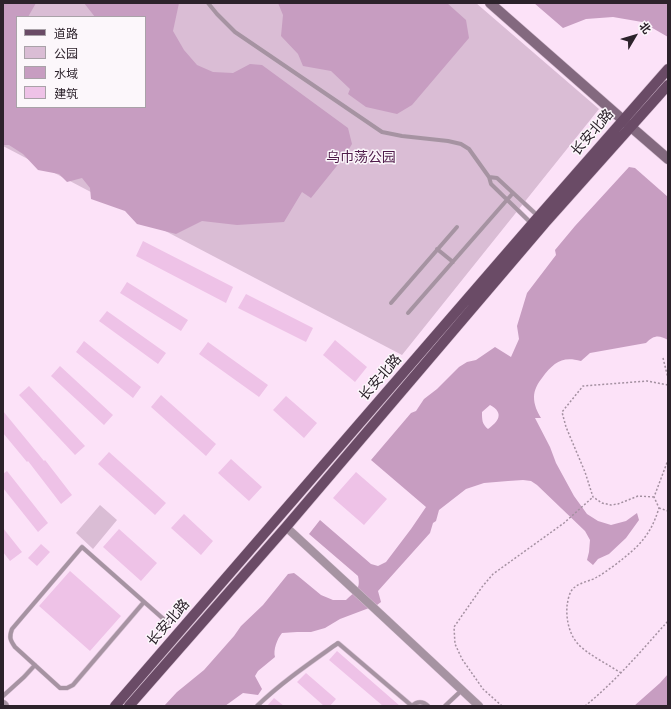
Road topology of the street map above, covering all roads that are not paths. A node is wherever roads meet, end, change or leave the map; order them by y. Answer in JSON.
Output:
{"nodes":[{"id":1,"x":208,"y":3,"type":"edge"},
{"id":2,"x":490,"y":3,"type":"edge"},
{"id":3,"x":668,"y":69,"type":"edge"},
{"id":4,"x":668,"y":85,"type":"edge"},
{"id":5,"x":623,"y":120,"type":"junction"},
{"id":6,"x":631,"y":127,"type":"junction"},
{"id":7,"x":668,"y":159,"type":"edge"},
{"id":8,"x":489,"y":177,"type":"junction"},
{"id":9,"x":513,"y":194,"type":"junction"},
{"id":10,"x":507,"y":200,"type":"junction"},
{"id":11,"x":538,"y":223,"type":"junction"},
{"id":12,"x":457,"y":227,"type":"dead end"},
{"id":13,"x":437,"y":249,"type":"junction"},
{"id":14,"x":453,"y":262,"type":"junction"},
{"id":15,"x":391,"y":303,"type":"dead end"},
{"id":16,"x":408,"y":313,"type":"dead end"},
{"id":17,"x":286,"y":528,"type":"junction"},
{"id":18,"x":144,"y":602,"type":"junction"},
{"id":19,"x":168,"y":623,"type":"dead end"},
{"id":20,"x":35,"y":665,"type":"junction"},
{"id":21,"x":462,"y":690,"type":"junction"},
{"id":22,"x":3,"y":696,"type":"edge"},
{"id":23,"x":115,"y":706,"type":"edge"},
{"id":24,"x":129,"y":706,"type":"edge"},
{"id":25,"x":257,"y":706,"type":"edge"},
{"id":26,"x":412,"y":706,"type":"edge"},
{"id":27,"x":428,"y":706,"type":"edge"},
{"id":28,"x":445,"y":706,"type":"edge"},
{"id":29,"x":479,"y":706,"type":"edge"}],
"edges":[{"from":1,"to":8,"type":"lane"},
{"from":2,"to":5,"type":"main road"},
{"from":3,"to":5,"type":"main road","name":"长安北路"},
{"from":4,"to":6,"type":"main road","name":"长安北路"},
{"from":5,"to":6,"type":"main road"},
{"from":5,"to":11,"type":"main road","name":"长安北路"},
{"from":6,"to":7,"type":"main road"},
{"from":6,"to":11,"type":"main road","name":"长安北路"},
{"from":8,"to":9,"type":"lane"},
{"from":8,"to":10,"type":"lane"},
{"from":9,"to":10,"type":"lane"},
{"from":9,"to":11,"type":"lane"},
{"from":10,"to":11,"type":"lane"},
{"from":10,"to":14,"type":"lane"},
{"from":11,"to":17,"type":"main road","name":"长安北路"},
{"from":11,"to":23,"type":"main road","name":"长安北路"},
{"from":12,"to":13,"type":"lane"},
{"from":13,"to":14,"type":"lane"},
{"from":13,"to":15,"type":"lane"},
{"from":14,"to":16,"type":"lane"},
{"from":17,"to":21,"type":"street"},
{"from":17,"to":24,"type":"main road","name":"长安北路"},
{"from":18,"to":19,"type":"lane"},
{"from":18,"to":20,"type":"lane"},
{"from":18,"to":20,"type":"lane"},
{"from":20,"to":22,"type":"lane"},
{"from":21,"to":28,"type":"lane"},
{"from":21,"to":29,"type":"street"},
{"from":25,"to":26,"type":"lane"},
{"from":26,"to":27,"type":"lane"}]}
